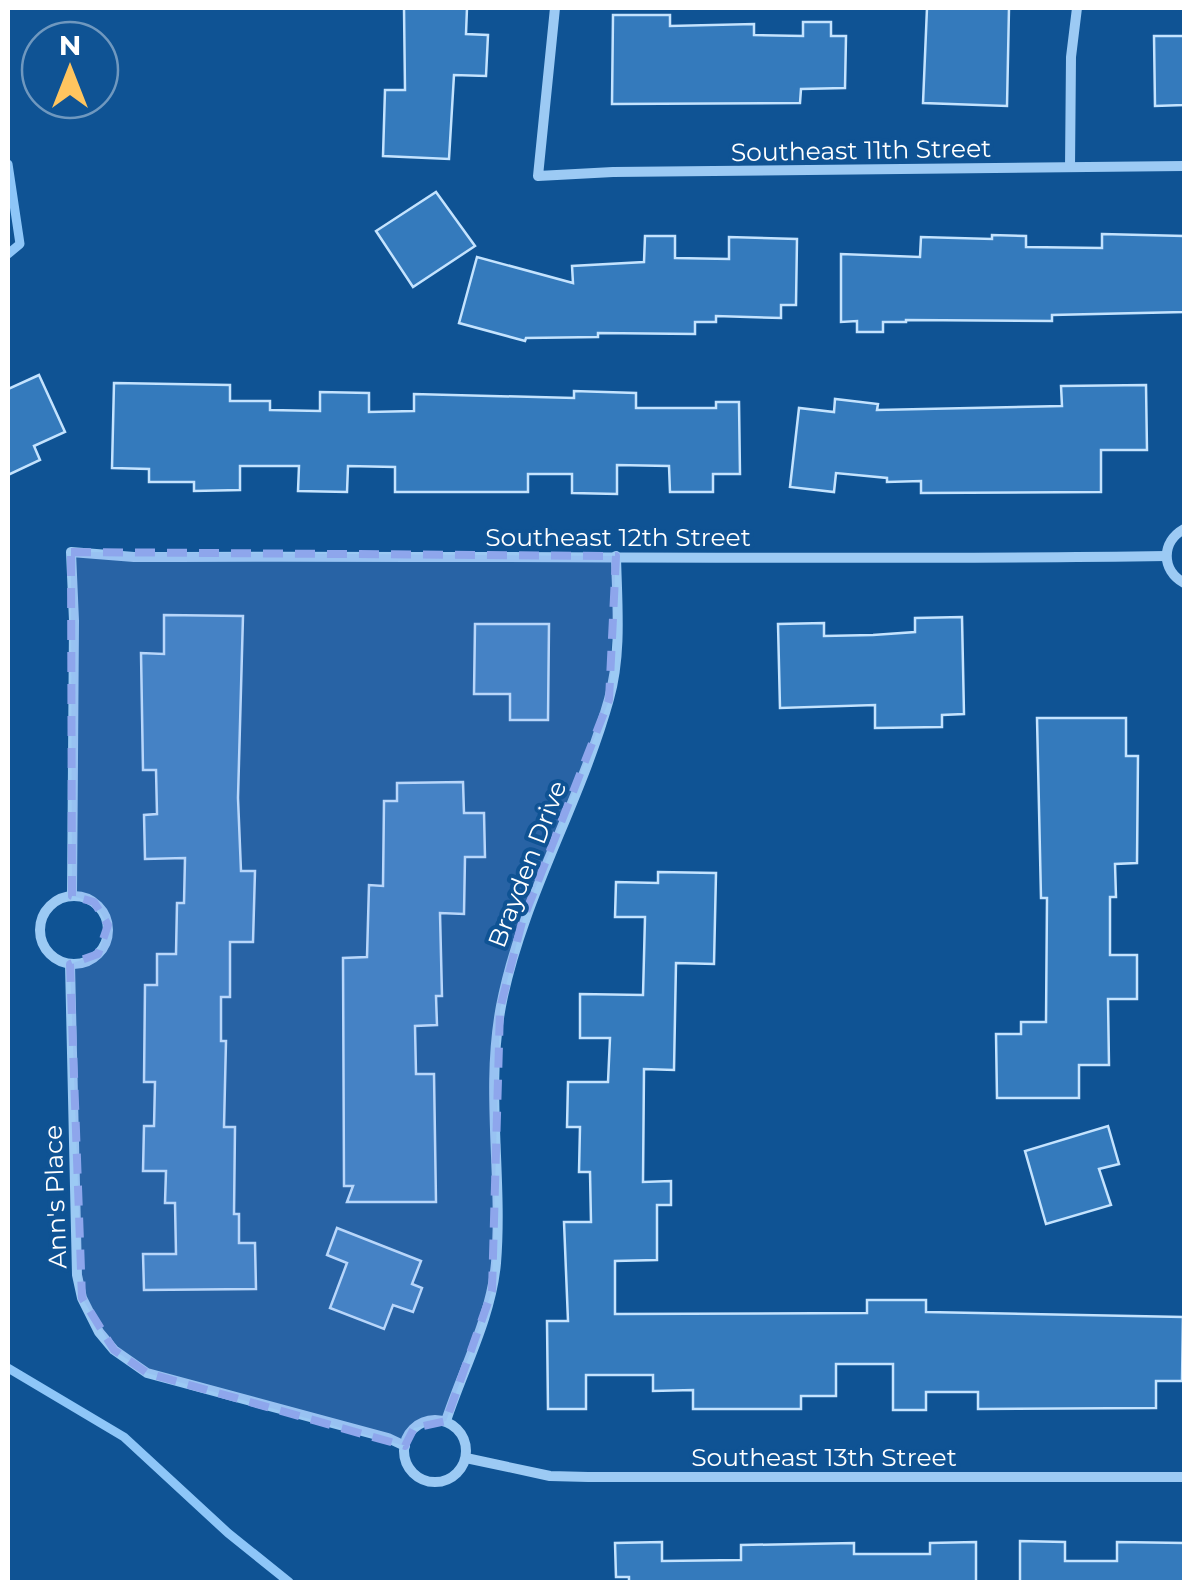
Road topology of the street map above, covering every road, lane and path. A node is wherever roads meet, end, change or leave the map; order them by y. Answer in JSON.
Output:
{"nodes":[{"id":1,"x":555,"y":8,"type":"edge"},
{"id":2,"x":1077,"y":8,"type":"edge"},
{"id":3,"x":1184,"y":166,"type":"edge"},
{"id":4,"x":1070,"y":167,"type":"junction"},
{"id":5,"x":1184,"y":529,"type":"edge"},
{"id":6,"x":616,"y":556,"type":"junction"},
{"id":7,"x":1166,"y":556,"type":"junction"},
{"id":8,"x":1184,"y":583,"type":"edge"},
{"id":9,"x":72,"y":896,"type":"junction"},
{"id":10,"x":70,"y":964,"type":"junction"},
{"id":11,"x":446,"y":1422,"type":"junction"},
{"id":12,"x":404,"y":1446,"type":"junction"},
{"id":13,"x":466,"y":1458,"type":"junction"},
{"id":14,"x":1184,"y":1477,"type":"edge"}],
"edges":[{"from":1,"to":4,"type":"street","name":"Southeast 11th Street"},
{"from":2,"to":4,"type":"street"},
{"from":3,"to":4,"type":"street","name":"Southeast 11th Street"},
{"from":5,"to":7,"type":"street"},
{"from":6,"to":7,"type":"street","name":"Southeast 12th Street"},
{"from":6,"to":9,"type":"street","name":"Southeast 12th Street"},
{"from":6,"to":11,"type":"street","name":"Brayden Drive"},
{"from":7,"to":8,"type":"street"},
{"from":9,"to":10,"type":"street"},
{"from":9,"to":10,"type":"street"},
{"from":10,"to":12,"type":"street","name":"Ann's Place"},
{"from":11,"to":12,"type":"street"},
{"from":11,"to":13,"type":"street"},
{"from":12,"to":13,"type":"street"},
{"from":13,"to":14,"type":"street","name":"Southeast 13th Street"}]}
